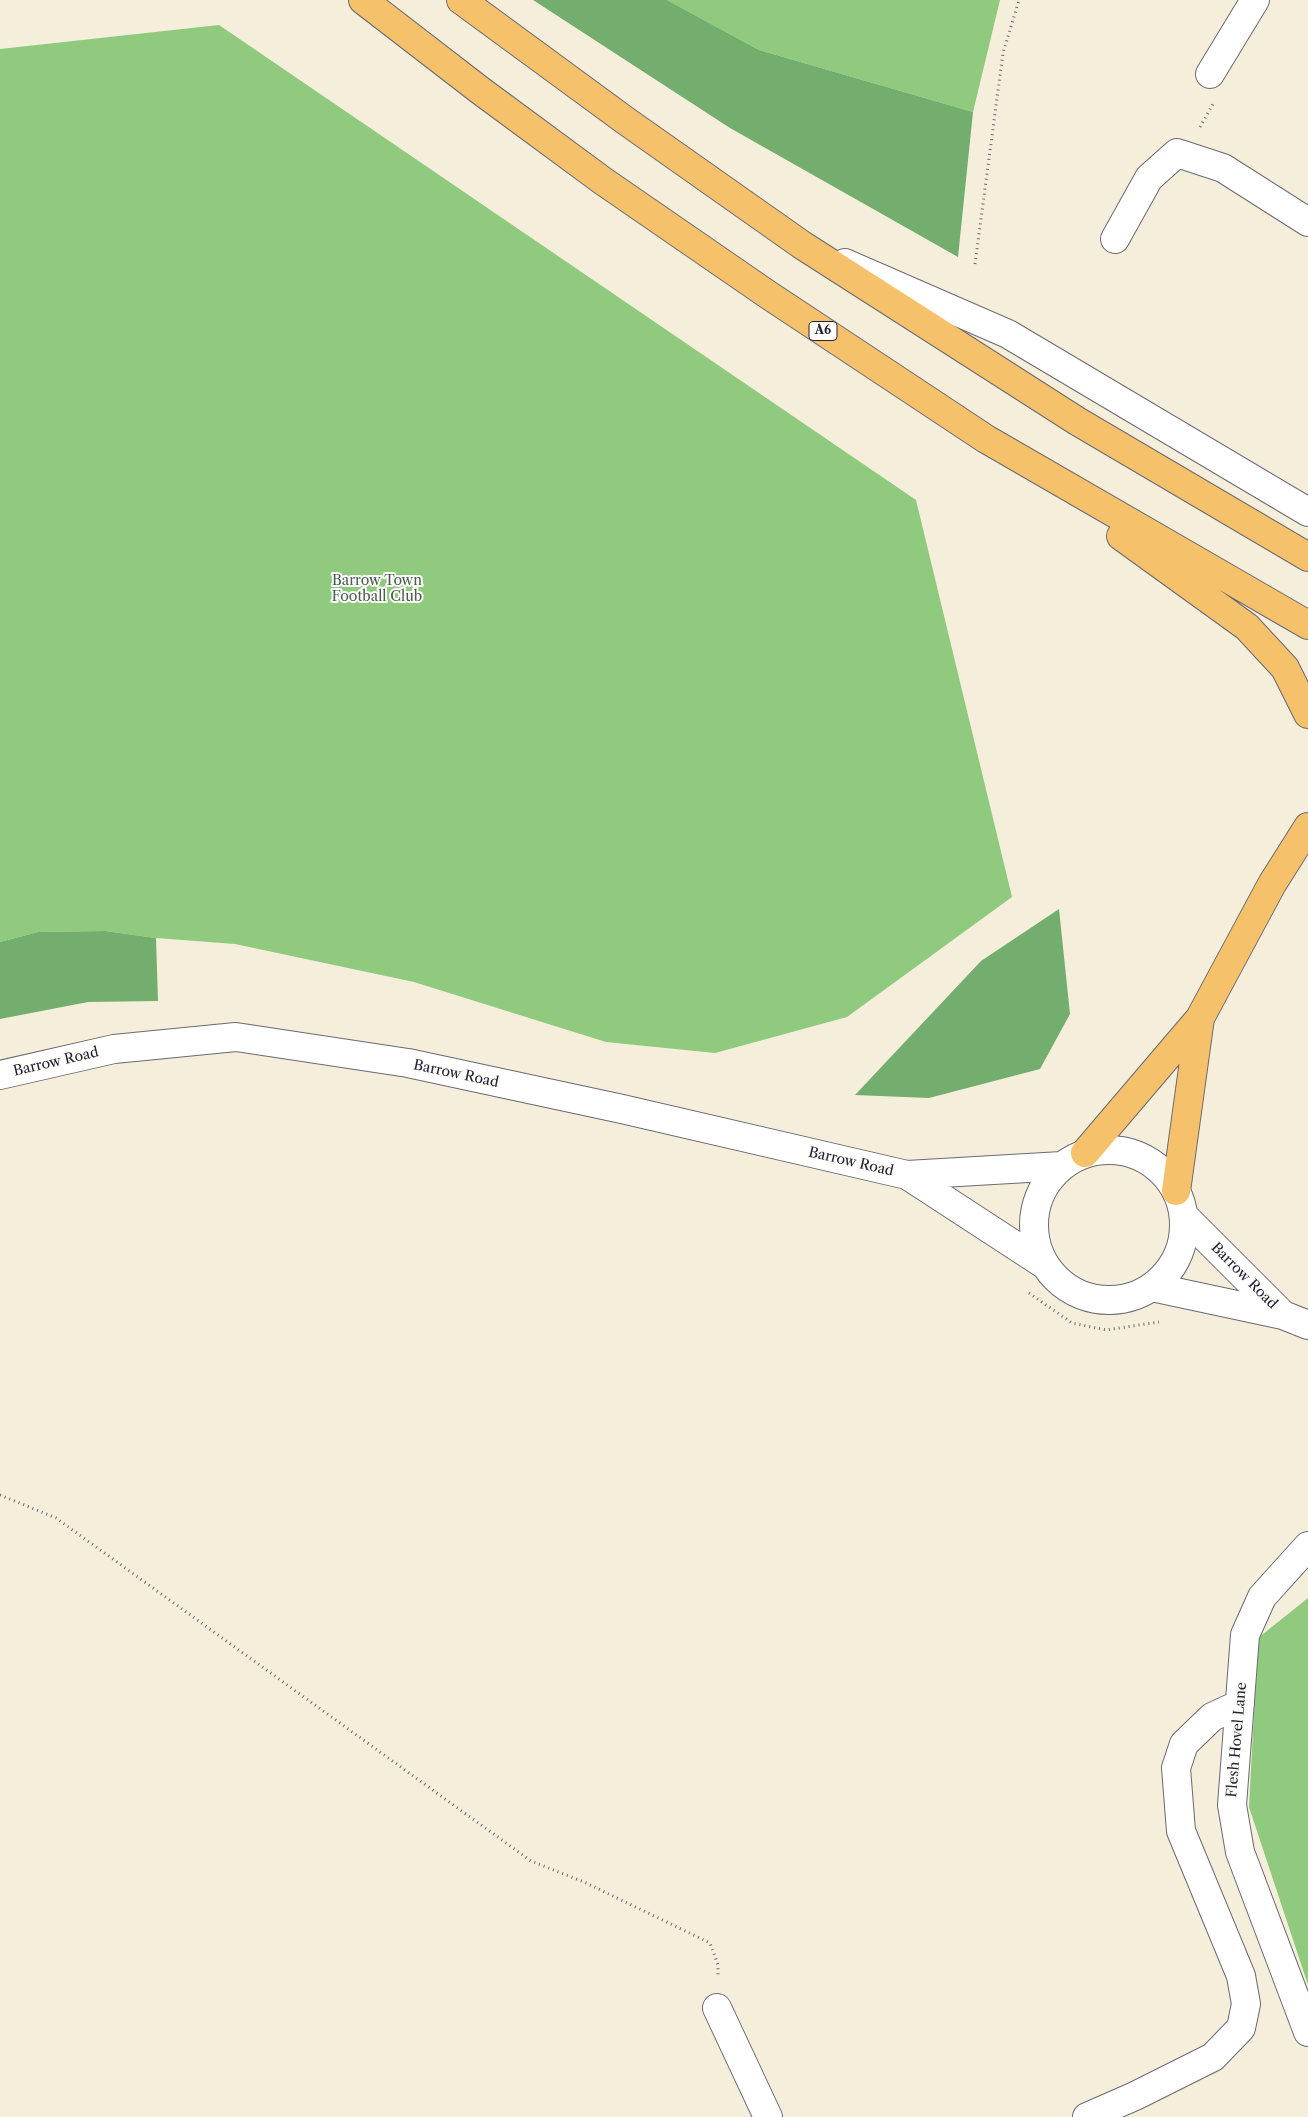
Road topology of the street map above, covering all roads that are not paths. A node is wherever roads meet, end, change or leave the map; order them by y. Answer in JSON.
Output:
{"nodes":[{"id":1,"x":363,"y":0,"type":"edge"},
{"id":2,"x":461,"y":0,"type":"edge"},
{"id":3,"x":1255,"y":0,"type":"edge"},
{"id":4,"x":1210,"y":74,"type":"road end"},
{"id":5,"x":1308,"y":222,"type":"edge"},
{"id":6,"x":1115,"y":239,"type":"dead end"},
{"id":7,"x":802,"y":245,"type":"junction"},
{"id":8,"x":986,"y":438,"type":"junction"},
{"id":9,"x":1308,"y":512,"type":"edge"},
{"id":10,"x":1308,"y":557,"type":"edge"},
{"id":11,"x":1308,"y":625,"type":"edge"},
{"id":12,"x":1308,"y":714,"type":"edge"},
{"id":13,"x":1308,"y":827,"type":"edge"},
{"id":14,"x":1200,"y":1018,"type":"junction"},
{"id":15,"x":0,"y":1075,"type":"edge"},
{"id":16,"x":1074,"y":1160,"type":"junction"},
{"id":17,"x":907,"y":1175,"type":"junction"},
{"id":18,"x":1180,"y":1203,"type":"junction"},
{"id":19,"x":1045,"y":1265,"type":"junction"},
{"id":20,"x":1152,"y":1287,"type":"junction"},
{"id":21,"x":1283,"y":1315,"type":"junction"},
{"id":22,"x":1308,"y":1325,"type":"edge"},
{"id":23,"x":1308,"y":1546,"type":"edge"},
{"id":24,"x":1240,"y":1704,"type":"junction"},
{"id":25,"x":717,"y":2008,"type":"road end"},
{"id":26,"x":1308,"y":2032,"type":"edge"},
{"id":27,"x":768,"y":2117,"type":"edge"},
{"id":28,"x":1087,"y":2117,"type":"edge"}],
"edges":[{"from":1,"to":8,"type":"highway","number":"A6"},
{"from":2,"to":7,"type":"highway"},
{"from":3,"to":4,"type":"street"},
{"from":5,"to":6,"type":"street"},
{"from":7,"to":9,"type":"street"},
{"from":7,"to":10,"type":"highway"},
{"from":8,"to":11,"type":"highway","number":"A6"},
{"from":8,"to":12,"type":"highway"},
{"from":13,"to":14,"type":"highway"},
{"from":14,"to":16,"type":"highway"},
{"from":14,"to":18,"type":"highway"},
{"from":15,"to":17,"type":"street","name":"Barrow Road"},
{"from":16,"to":17,"type":"street","name":"Barrow Road"},
{"from":16,"to":18,"type":"street"},
{"from":16,"to":19,"type":"street"},
{"from":17,"to":19,"type":"street","name":"Barrow Road"},
{"from":18,"to":20,"type":"street"},
{"from":18,"to":21,"type":"street","name":"Barrow Road"},
{"from":19,"to":20,"type":"street"},
{"from":20,"to":21,"type":"street","name":"Barrow Road"},
{"from":21,"to":22,"type":"street","name":"Barrow Road"},
{"from":23,"to":24,"type":"street","name":"Flesh Hovel Lane"},
{"from":24,"to":26,"type":"street","name":"Flesh Hovel Lane"},
{"from":24,"to":28,"type":"street"},
{"from":25,"to":27,"type":"street"}]}
